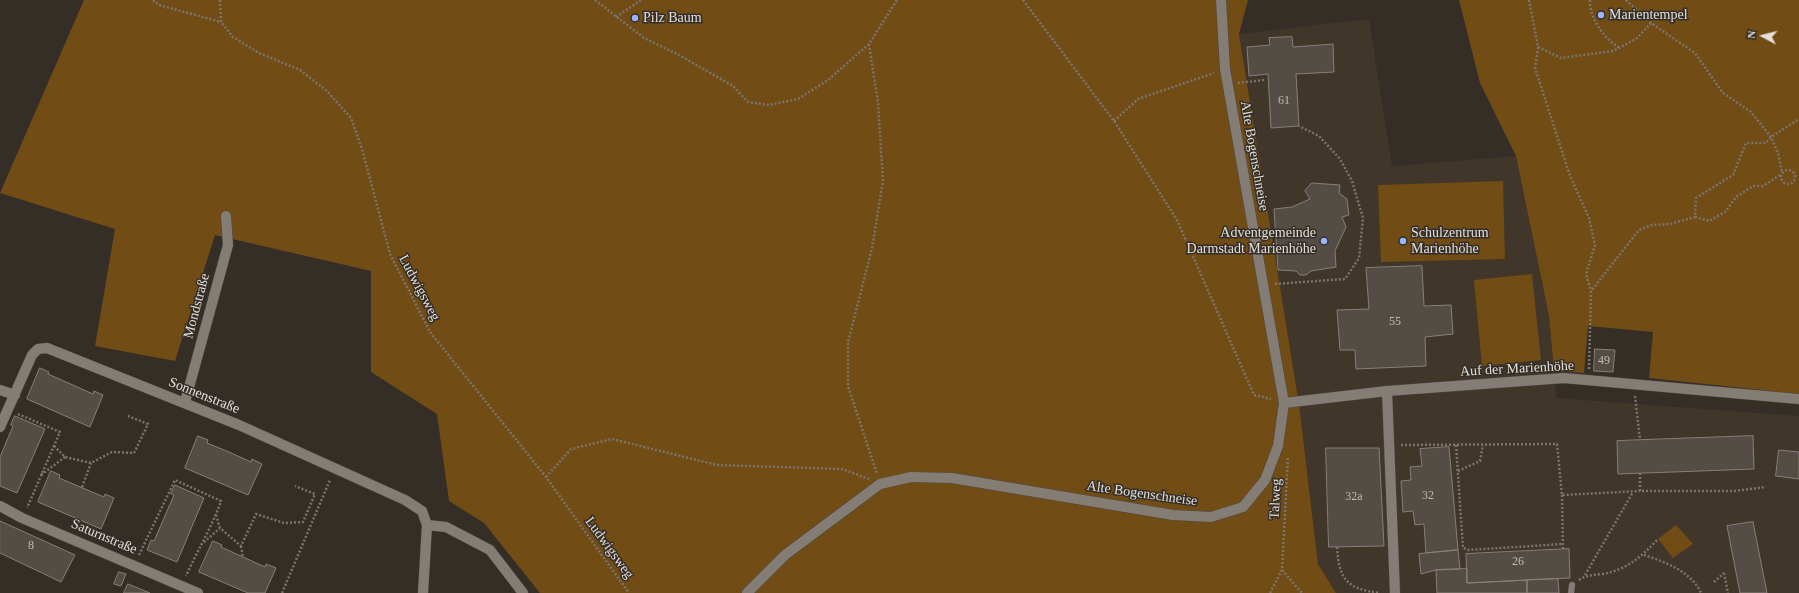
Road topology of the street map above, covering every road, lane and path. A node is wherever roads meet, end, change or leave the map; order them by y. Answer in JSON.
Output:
{"nodes":[{"id":1,"x":153,"y":0,"type":"edge"},
{"id":2,"x":220,"y":0,"type":"edge"},
{"id":3,"x":595,"y":0,"type":"edge"},
{"id":4,"x":641,"y":0,"type":"edge"},
{"id":5,"x":897,"y":0,"type":"edge"},
{"id":6,"x":1022,"y":0,"type":"edge"},
{"id":7,"x":1222,"y":0,"type":"edge"},
{"id":8,"x":1529,"y":0,"type":"edge"},
{"id":9,"x":1590,"y":0,"type":"edge"},
{"id":10,"x":1626,"y":0,"type":"edge"},
{"id":11,"x":616,"y":17,"type":"junction"},
{"id":12,"x":221,"y":22,"type":"junction"},
{"id":13,"x":1651,"y":23,"type":"junction"},
{"id":14,"x":869,"y":44,"type":"junction"},
{"id":15,"x":1538,"y":47,"type":"junction"},
{"id":16,"x":1621,"y":48,"type":"junction"},
{"id":17,"x":1226,"y":69,"type":"junction"},
{"id":18,"x":1264,"y":80,"type":"dead end"},
{"id":19,"x":1228,"y":84,"type":"junction"},
{"id":20,"x":1799,"y":119,"type":"edge"},
{"id":21,"x":1114,"y":121,"type":"junction"},
{"id":22,"x":1299,"y":126,"type":"dead end"},
{"id":23,"x":1771,"y":137,"type":"junction"},
{"id":24,"x":1782,"y":172,"type":"junction"},
{"id":25,"x":1780,"y":176,"type":"junction"},
{"id":26,"x":226,"y":216,"type":"dead end"},
{"id":27,"x":1695,"y":217,"type":"junction"},
{"id":28,"x":1262,"y":285,"type":"junction"},
{"id":29,"x":1591,"y":291,"type":"junction"},
{"id":30,"x":1589,"y":380,"type":"junction"},
{"id":31,"x":1634,"y":384,"type":"junction"},
{"id":32,"x":0,"y":390,"type":"edge"},
{"id":33,"x":1387,"y":391,"type":"junction"},
{"id":34,"x":15,"y":395,"type":"junction"},
{"id":35,"x":1799,"y":399,"type":"edge"},
{"id":36,"x":185,"y":402,"type":"junction"},
{"id":37,"x":1284,"y":403,"type":"junction"},
{"id":38,"x":8,"y":409,"type":"junction"},
{"id":39,"x":128,"y":416,"type":"dead end"},
{"id":40,"x":0,"y":427,"type":"edge"},
{"id":41,"x":1640,"y":440,"type":"dead end"},
{"id":42,"x":1456,"y":445,"type":"junction"},
{"id":43,"x":1483,"y":445,"type":"junction"},
{"id":44,"x":54,"y":446,"type":"junction"},
{"id":45,"x":1390,"y":446,"type":"junction"},
{"id":46,"x":1288,"y":456,"type":"dead end"},
{"id":47,"x":65,"y":457,"type":"junction"},
{"id":48,"x":91,"y":463,"type":"junction"},
{"id":49,"x":336,"y":468,"type":"junction"},
{"id":50,"x":1458,"y":471,"type":"junction"},
{"id":51,"x":1640,"y":473,"type":"dead end"},
{"id":52,"x":41,"y":476,"type":"junction"},
{"id":53,"x":546,"y":478,"type":"junction"},
{"id":54,"x":880,"y":484,"type":"junction"},
{"id":55,"x":295,"y":486,"type":"dead end"},
{"id":56,"x":82,"y":487,"type":"dead end"},
{"id":57,"x":1766,"y":487,"type":"dead end"},
{"id":58,"x":1640,"y":491,"type":"junction"},
{"id":59,"x":1633,"y":492,"type":"junction"},
{"id":60,"x":1562,"y":495,"type":"junction"},
{"id":61,"x":0,"y":506,"type":"edge"},
{"id":62,"x":216,"y":514,"type":"junction"},
{"id":63,"x":22,"y":518,"type":"junction"},
{"id":64,"x":427,"y":525,"type":"junction"},
{"id":65,"x":220,"y":528,"type":"junction"},
{"id":66,"x":1658,"y":539,"type":"dead end"},
{"id":67,"x":1563,"y":544,"type":"junction"},
{"id":68,"x":200,"y":546,"type":"junction"},
{"id":69,"x":241,"y":546,"type":"junction"},
{"id":70,"x":1337,"y":547,"type":"dead end"},
{"id":71,"x":1563,"y":549,"type":"dead end"},
{"id":72,"x":1644,"y":555,"type":"junction"},
{"id":73,"x":243,"y":557,"type":"dead end"},
{"id":74,"x":135,"y":565,"type":"junction"},
{"id":75,"x":1282,"y":570,"type":"junction"},
{"id":76,"x":1584,"y":576,"type":"junction"},
{"id":77,"x":186,"y":578,"type":"dead end"},
{"id":78,"x":1714,"y":582,"type":"dead end"},
{"id":79,"x":1572,"y":585,"type":"joint"},
{"id":80,"x":198,"y":593,"type":"edge"},
{"id":81,"x":282,"y":593,"type":"edge"},
{"id":82,"x":423,"y":593,"type":"edge"},
{"id":83,"x":523,"y":593,"type":"edge"},
{"id":84,"x":628,"y":593,"type":"edge"},
{"id":85,"x":746,"y":593,"type":"edge"},
{"id":86,"x":1270,"y":593,"type":"edge"},
{"id":87,"x":1302,"y":593,"type":"edge"},
{"id":88,"x":1380,"y":593,"type":"edge"},
{"id":89,"x":1395,"y":593,"type":"edge"},
{"id":90,"x":1571,"y":593,"type":"edge"},
{"id":91,"x":1701,"y":593,"type":"edge"},
{"id":92,"x":1728,"y":593,"type":"edge"}],
"edges":[{"from":1,"to":12,"type":"path"},
{"from":2,"to":12,"type":"path"},
{"from":3,"to":11,"type":"path"},
{"from":4,"to":11,"type":"path"},
{"from":5,"to":14,"type":"path"},
{"from":6,"to":21,"type":"path"},
{"from":7,"to":17,"type":"street","name":"Alte Bogenschneise"},
{"from":8,"to":15,"type":"path"},
{"from":9,"to":16,"type":"path"},
{"from":10,"to":13,"type":"path"},
{"from":11,"to":14,"type":"path"},
{"from":12,"to":53,"type":"path","name":"Ludwigsweg"},
{"from":13,"to":16,"type":"path"},
{"from":13,"to":23,"type":"path"},
{"from":14,"to":54,"type":"path"},
{"from":15,"to":16,"type":"path"},
{"from":15,"to":29,"type":"path"},
{"from":17,"to":19,"type":"street","name":"Alte Bogenschneise"},
{"from":17,"to":21,"type":"path"},
{"from":18,"to":19,"type":"path"},
{"from":19,"to":28,"type":"street","name":"Alte Bogenschneise"},
{"from":20,"to":23,"type":"path"},
{"from":21,"to":37,"type":"path"},
{"from":22,"to":28,"type":"path"},
{"from":23,"to":24,"type":"path"},
{"from":23,"to":27,"type":"path"},
{"from":24,"to":25,"type":"path"},
{"from":24,"to":25,"type":"path"},
{"from":25,"to":27,"type":"path"},
{"from":26,"to":36,"type":"street","name":"Mondstraße"},
{"from":27,"to":29,"type":"path"},
{"from":28,"to":37,"type":"street","name":"Alte Bogenschneise"},
{"from":29,"to":30,"type":"path"},
{"from":30,"to":31,"type":"street","name":"Auf der Marienhöhe"},
{"from":30,"to":33,"type":"street","name":"Auf der Marienhöhe"},
{"from":31,"to":35,"type":"street","name":"Auf der Marienhöhe"},
{"from":31,"to":41,"type":"path"},
{"from":32,"to":34,"type":"street"},
{"from":33,"to":37,"type":"street","name":"Auf der Marienhöhe"},
{"from":33,"to":45,"type":"street"},
{"from":34,"to":36,"type":"street","name":"Sonnenstraße"},
{"from":34,"to":38,"type":"street","name":"Sonnenstraße"},
{"from":36,"to":49,"type":"street","name":"Sonnenstraße"},
{"from":37,"to":54,"type":"street","name":"Alte Bogenschneise"},
{"from":38,"to":40,"type":"street","name":"Sonnenstraße"},
{"from":38,"to":44,"type":"path"},
{"from":39,"to":48,"type":"path"},
{"from":42,"to":43,"type":"path"},
{"from":42,"to":45,"type":"path"},
{"from":42,"to":50,"type":"path"},
{"from":43,"to":50,"type":"path"},
{"from":43,"to":60,"type":"path"},
{"from":44,"to":47,"type":"path"},
{"from":44,"to":52,"type":"path"},
{"from":45,"to":89,"type":"street"},
{"from":46,"to":75,"type":"path","name":"Talweg"},
{"from":47,"to":48,"type":"path"},
{"from":47,"to":52,"type":"path"},
{"from":48,"to":56,"type":"path"},
{"from":49,"to":64,"type":"street","name":"Sonnenstraße"},
{"from":49,"to":81,"type":"path"},
{"from":50,"to":67,"type":"path"},
{"from":51,"to":58,"type":"path"},
{"from":52,"to":63,"type":"path"},
{"from":53,"to":54,"type":"path"},
{"from":53,"to":84,"type":"path","name":"Ludwigsweg"},
{"from":54,"to":85,"type":"street","name":"Alte Bogenschneise"},
{"from":55,"to":69,"type":"path"},
{"from":57,"to":58,"type":"path"},
{"from":58,"to":59,"type":"path"},
{"from":59,"to":60,"type":"path"},
{"from":59,"to":76,"type":"path"},
{"from":60,"to":67,"type":"path"},
{"from":61,"to":63,"type":"street","name":"Saturnstraße"},
{"from":62,"to":65,"type":"path"},
{"from":62,"to":68,"type":"path"},
{"from":62,"to":74,"type":"path"},
{"from":63,"to":74,"type":"street","name":"Saturnstraße"},
{"from":64,"to":82,"type":"street"},
{"from":64,"to":83,"type":"street"},
{"from":65,"to":68,"type":"path"},
{"from":65,"to":69,"type":"path"},
{"from":66,"to":72,"type":"path"},
{"from":67,"to":71,"type":"path"},
{"from":68,"to":77,"type":"path"},
{"from":69,"to":73,"type":"path"},
{"from":70,"to":88,"type":"path"},
{"from":72,"to":76,"type":"path"},
{"from":72,"to":91,"type":"path"},
{"from":74,"to":80,"type":"street","name":"Saturnstraße"},
{"from":75,"to":86,"type":"path","name":"Talweg"},
{"from":75,"to":87,"type":"path"},
{"from":76,"to":79,"type":"path"},
{"from":78,"to":92,"type":"path"},
{"from":79,"to":90,"type":"lane"}]}
